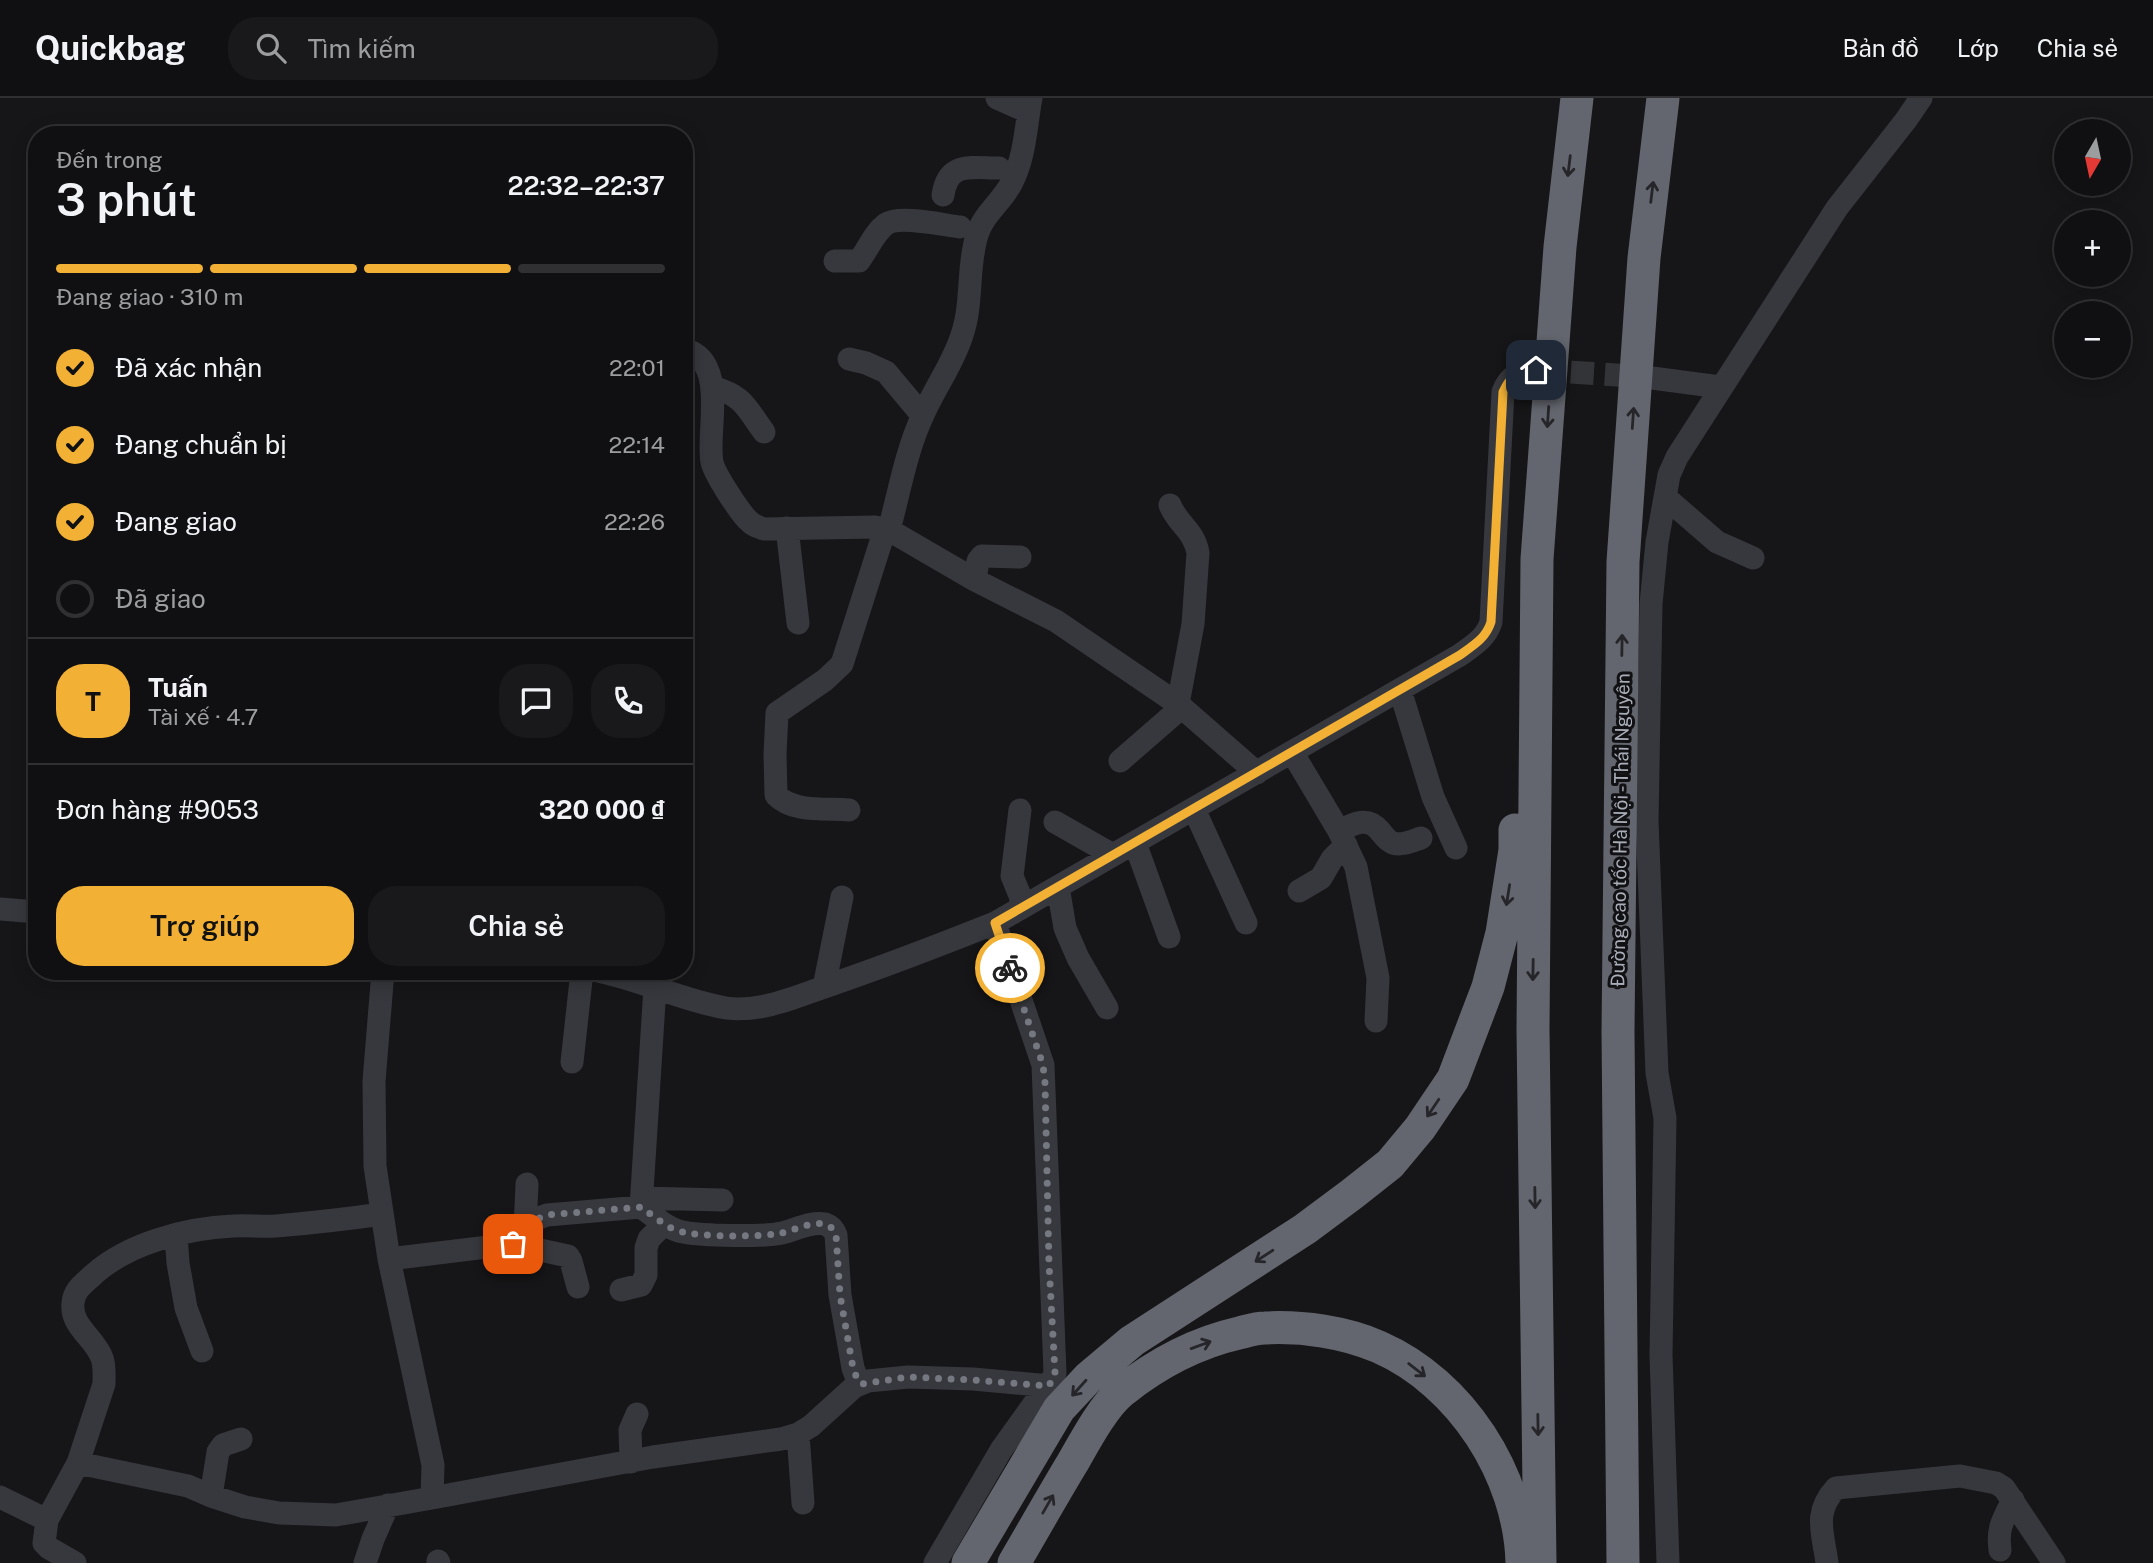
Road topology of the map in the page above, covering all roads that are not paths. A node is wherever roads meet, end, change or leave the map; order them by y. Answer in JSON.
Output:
{"nodes":[{"id":1,"x":997,"y":98,"type":"edge"},
{"id":2,"x":1577,"y":98,"type":"edge"},
{"id":3,"x":1663,"y":98,"type":"edge"},
{"id":4,"x":1921,"y":98,"type":"edge"},
{"id":5,"x":1030,"y":105,"type":"edge"},
{"id":6,"x":1006,"y":170,"type":"junction"},
{"id":7,"x":943,"y":195,"type":"dead end"},
{"id":8,"x":969,"y":229,"type":"junction"},
{"id":9,"x":835,"y":261,"type":"dead end"},
{"id":10,"x":693,"y":354,"type":"edge"},
{"id":11,"x":849,"y":359,"type":"dead end"},
{"id":12,"x":1536,"y":370,"type":"tunnel mouth"},
{"id":13,"x":1652,"y":377,"type":"tunnel mouth"},
{"id":14,"x":712,"y":387,"type":"junction"},
{"id":15,"x":1720,"y":387,"type":"junction"},
{"id":16,"x":922,"y":415,"type":"junction"},
{"id":17,"x":764,"y":432,"type":"dead end"},
{"id":18,"x":1665,"y":497,"type":"junction"},
{"id":19,"x":1170,"y":505,"type":"dead end"},
{"id":20,"x":787,"y":528,"type":"junction"},
{"id":21,"x":887,"y":530,"type":"junction"},
{"id":22,"x":1020,"y":557,"type":"dead end"},
{"id":23,"x":1752,"y":558,"type":"dead end"},
{"id":24,"x":1537,"y":559,"type":"junction"},
{"id":25,"x":975,"y":580,"type":"junction"},
{"id":26,"x":798,"y":623,"type":"dead end"},
{"id":27,"x":1400,"y":690,"type":"junction"},
{"id":28,"x":1180,"y":706,"type":"junction"},
{"id":29,"x":1292,"y":752,"type":"junction"},
{"id":30,"x":1120,"y":761,"type":"dead end"},
{"id":31,"x":1257,"y":773,"type":"junction"},
{"id":32,"x":1194,"y":809,"type":"junction"},
{"id":33,"x":849,"y":810,"type":"dead end"},
{"id":34,"x":1020,"y":810,"type":"dead end"},
{"id":35,"x":1055,"y":822,"type":"dead end"},
{"id":36,"x":1342,"y":838,"type":"junction"},
{"id":37,"x":1421,"y":838,"type":"dead end"},
{"id":38,"x":1135,"y":843,"type":"junction"},
{"id":39,"x":1456,"y":848,"type":"dead end"},
{"id":40,"x":1114,"y":855,"type":"junction"},
{"id":41,"x":1058,"y":887,"type":"junction"},
{"id":42,"x":1299,"y":891,"type":"dead end"},
{"id":43,"x":842,"y":897,"type":"dead end"},
{"id":44,"x":0,"y":909,"type":"edge"},
{"id":45,"x":1020,"y":909,"type":"junction"},
{"id":46,"x":28,"y":911,"type":"edge"},
{"id":47,"x":995,"y":923,"type":"junction"},
{"id":48,"x":1246,"y":923,"type":"dead end"},
{"id":49,"x":1169,"y":937,"type":"dead end"},
{"id":50,"x":382,"y":980,"type":"edge"},
{"id":51,"x":581,"y":980,"type":"edge"},
{"id":52,"x":630,"y":980,"type":"edge"},
{"id":53,"x":654,"y":987,"type":"junction"},
{"id":54,"x":824,"y":987,"type":"junction"},
{"id":55,"x":1107,"y":1008,"type":"dead end"},
{"id":56,"x":1376,"y":1021,"type":"dead end"},
{"id":57,"x":572,"y":1062,"type":"dead end"},
{"id":58,"x":1618,"y":1079,"type":"junction"},
{"id":59,"x":527,"y":1184,"type":"dead end"},
{"id":60,"x":722,"y":1200,"type":"dead end"},
{"id":61,"x":641,"y":1203,"type":"junction"},
{"id":62,"x":382,"y":1214,"type":"junction"},
{"id":63,"x":663,"y":1224,"type":"junction"},
{"id":64,"x":176,"y":1235,"type":"junction"},
{"id":65,"x":519,"y":1237,"type":"junction"},
{"id":66,"x":389,"y":1259,"type":"junction"},
{"id":67,"x":578,"y":1287,"type":"dead end"},
{"id":68,"x":621,"y":1290,"type":"dead end"},
{"id":69,"x":202,"y":1351,"type":"dead end"},
{"id":70,"x":861,"y":1384,"type":"junction"},
{"id":71,"x":1049,"y":1386,"type":"junction"},
{"id":72,"x":637,"y":1414,"type":"dead end"},
{"id":73,"x":798,"y":1434,"type":"junction"},
{"id":74,"x":241,"y":1439,"type":"dead end"},
{"id":75,"x":631,"y":1462,"type":"junction"},
{"id":76,"x":78,"y":1463,"type":"junction"},
{"id":77,"x":211,"y":1496,"type":"junction"},
{"id":78,"x":0,"y":1497,"type":"edge"},
{"id":79,"x":432,"y":1497,"type":"junction"},
{"id":80,"x":2012,"y":1500,"type":"junction"},
{"id":81,"x":803,"y":1503,"type":"dead end"},
{"id":82,"x":388,"y":1505,"type":"junction"},
{"id":83,"x":47,"y":1520,"type":"junction"},
{"id":84,"x":2000,"y":1550,"type":"dead end"},
{"id":85,"x":75,"y":1563,"type":"edge"},
{"id":86,"x":365,"y":1563,"type":"edge"},
{"id":87,"x":935,"y":1563,"type":"edge"},
{"id":88,"x":968,"y":1563,"type":"edge"},
{"id":89,"x":1014,"y":1563,"type":"edge"},
{"id":90,"x":1521,"y":1563,"type":"edge"},
{"id":91,"x":1540,"y":1563,"type":"edge"},
{"id":92,"x":1623,"y":1563,"type":"edge"},
{"id":93,"x":1642,"y":1563,"type":"edge"},
{"id":94,"x":1668,"y":1563,"type":"edge"},
{"id":95,"x":1827,"y":1563,"type":"edge"},
{"id":96,"x":2054,"y":1563,"type":"edge"}],
"edges":[{"from":1,"to":5,"type":"street"},
{"from":2,"to":24,"type":"highway","one_way":true},
{"from":58,"to":3,"type":"highway","name":"Đường cao tốc Hà Nội - Thái Nguyên","one_way":true},
{"from":4,"to":15,"type":"street"},
{"from":5,"to":6,"type":"street"},
{"from":6,"to":7,"type":"street"},
{"from":6,"to":8,"type":"street"},
{"from":8,"to":9,"type":"street"},
{"from":8,"to":16,"type":"street"},
{"from":10,"to":14,"type":"street"},
{"from":11,"to":16,"type":"street"},
{"from":12,"to":27,"type":"street"},
{"from":13,"to":15,"type":"street"},
{"from":14,"to":17,"type":"street"},
{"from":14,"to":20,"type":"street"},
{"from":15,"to":18,"type":"street"},
{"from":16,"to":21,"type":"street"},
{"from":18,"to":23,"type":"street"},
{"from":18,"to":94,"type":"street"},
{"from":19,"to":28,"type":"street"},
{"from":20,"to":21,"type":"street"},
{"from":20,"to":26,"type":"street"},
{"from":21,"to":25,"type":"street"},
{"from":21,"to":33,"type":"street"},
{"from":22,"to":25,"type":"street"},
{"from":24,"to":88,"type":"highway","one_way":true},
{"from":24,"to":91,"type":"highway","one_way":true},
{"from":25,"to":28,"type":"street"},
{"from":27,"to":29,"type":"street"},
{"from":27,"to":39,"type":"street"},
{"from":28,"to":30,"type":"street"},
{"from":28,"to":31,"type":"street"},
{"from":29,"to":31,"type":"street"},
{"from":29,"to":36,"type":"street"},
{"from":31,"to":32,"type":"street"},
{"from":32,"to":38,"type":"street"},
{"from":32,"to":48,"type":"street"},
{"from":34,"to":45,"type":"street"},
{"from":35,"to":40,"type":"street"},
{"from":36,"to":37,"type":"street"},
{"from":36,"to":42,"type":"street"},
{"from":36,"to":56,"type":"street"},
{"from":38,"to":40,"type":"street"},
{"from":38,"to":49,"type":"street"},
{"from":40,"to":41,"type":"street"},
{"from":41,"to":45,"type":"street"},
{"from":41,"to":55,"type":"street"},
{"from":43,"to":54,"type":"street"},
{"from":44,"to":46,"type":"street"},
{"from":45,"to":47,"type":"street"},
{"from":47,"to":54,"type":"street"},
{"from":47,"to":71,"type":"street"},
{"from":50,"to":62,"type":"street"},
{"from":51,"to":57,"type":"street"},
{"from":52,"to":53,"type":"street"},
{"from":53,"to":54,"type":"street"},
{"from":53,"to":61,"type":"street"},
{"from":58,"to":92,"type":"highway","name":"Đường cao tốc Hà Nội - Thái Nguyên"},
{"from":58,"to":93,"type":"highway"},
{"from":59,"to":65,"type":"street"},
{"from":60,"to":61,"type":"street"},
{"from":61,"to":63,"type":"street"},
{"from":61,"to":65,"type":"street"},
{"from":62,"to":64,"type":"street"},
{"from":62,"to":66,"type":"street"},
{"from":63,"to":68,"type":"street"},
{"from":63,"to":70,"type":"street"},
{"from":64,"to":69,"type":"street"},
{"from":64,"to":76,"type":"street"},
{"from":65,"to":66,"type":"street"},
{"from":65,"to":67,"type":"street"},
{"from":66,"to":79,"type":"street"},
{"from":70,"to":71,"type":"street"},
{"from":70,"to":73,"type":"street"},
{"from":71,"to":87,"type":"street"},
{"from":72,"to":75,"type":"street"},
{"from":73,"to":75,"type":"street"},
{"from":73,"to":81,"type":"street"},
{"from":74,"to":77,"type":"street"},
{"from":75,"to":79,"type":"street"},
{"from":76,"to":77,"type":"street"},
{"from":76,"to":83,"type":"street"},
{"from":77,"to":82,"type":"street"},
{"from":78,"to":83,"type":"street"},
{"from":79,"to":82,"type":"street"},
{"from":80,"to":84,"type":"street"},
{"from":80,"to":95,"type":"street"},
{"from":80,"to":96,"type":"street"},
{"from":82,"to":86,"type":"street"},
{"from":83,"to":85,"type":"street"},
{"from":89,"to":90,"type":"highway","one_way":true}]}
